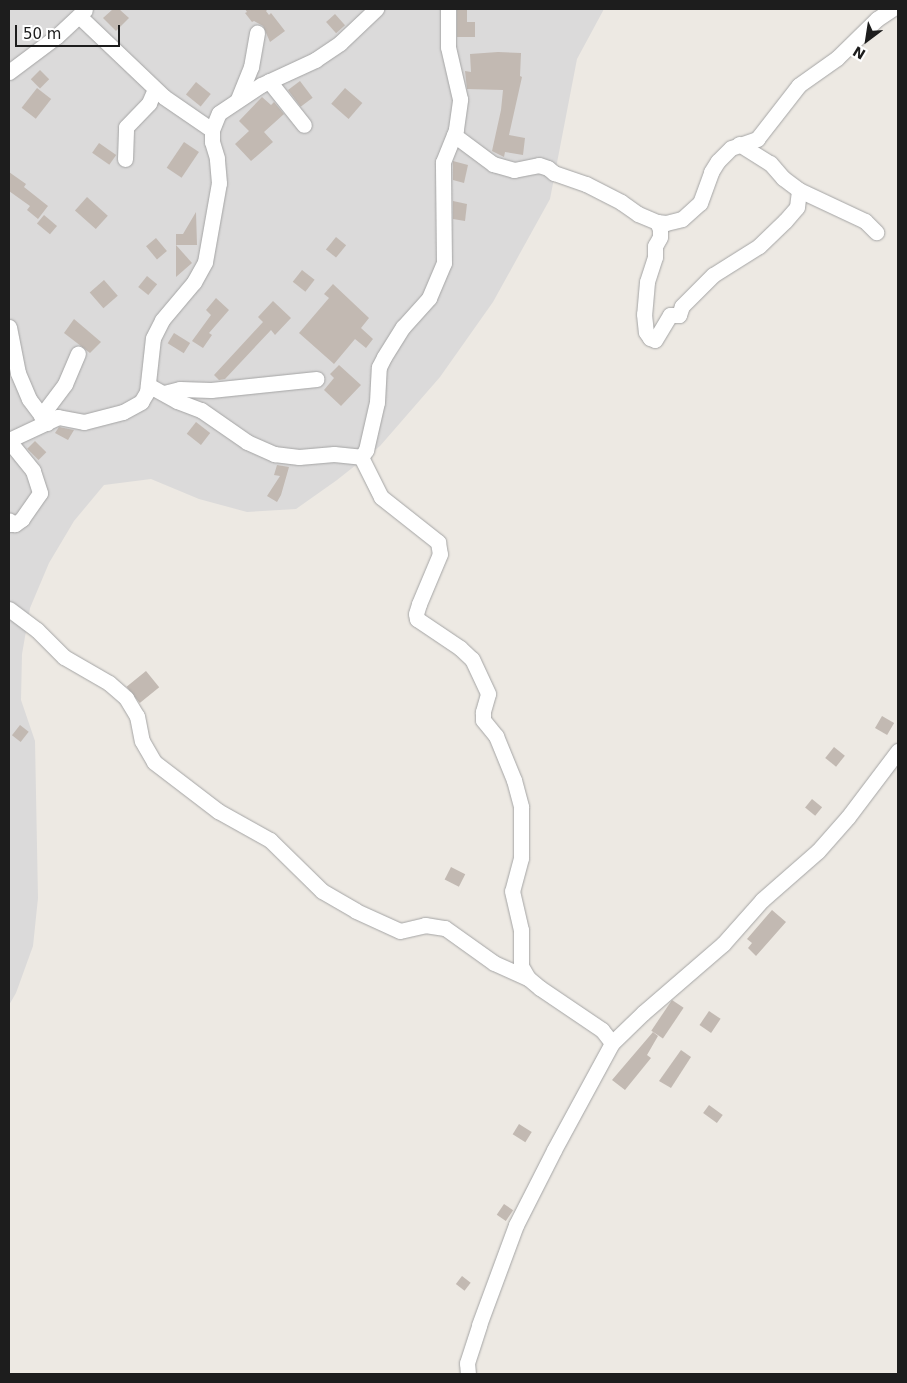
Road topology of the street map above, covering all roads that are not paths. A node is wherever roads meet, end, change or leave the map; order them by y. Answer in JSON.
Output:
{"nodes":[{"id":1,"x":376,"y":9,"type":"edge"},
{"id":2,"x":448,"y":9,"type":"edge"},
{"id":3,"x":892,"y":9,"type":"edge"},
{"id":4,"x":82,"y":12,"type":"edge"},
{"id":5,"x":257,"y":33,"type":"dead end"},
{"id":6,"x":9,"y":72,"type":"edge"},
{"id":7,"x":269,"y":81,"type":"junction"},
{"id":8,"x":155,"y":89,"type":"junction"},
{"id":9,"x":238,"y":99,"type":"junction"},
{"id":10,"x":304,"y":125,"type":"dead end"},
{"id":11,"x":212,"y":130,"type":"junction"},
{"id":12,"x":454,"y":134,"type":"junction"},
{"id":13,"x":739,"y":144,"type":"junction"},
{"id":14,"x":126,"y":159,"type":"dead end"},
{"id":15,"x":799,"y":190,"type":"junction"},
{"id":16,"x":657,"y":222,"type":"junction"},
{"id":17,"x":876,"y":232,"type":"dead end"},
{"id":18,"x":9,"y":327,"type":"edge"},
{"id":19,"x":78,"y":354,"type":"dead end"},
{"id":20,"x":316,"y":379,"type":"dead end"},
{"id":21,"x":148,"y":385,"type":"junction"},
{"id":22,"x":164,"y":393,"type":"junction"},
{"id":23,"x":44,"y":420,"type":"junction"},
{"id":24,"x":9,"y":440,"type":"edge"},
{"id":25,"x":361,"y":456,"type":"junction"},
{"id":26,"x":9,"y":520,"type":"edge"},
{"id":27,"x":9,"y":609,"type":"edge"},
{"id":28,"x":898,"y":751,"type":"edge"},
{"id":29,"x":528,"y":978,"type":"junction"},
{"id":30,"x":612,"y":1043,"type":"junction"},
{"id":31,"x":468,"y":1374,"type":"edge"}],
"edges":[{"from":1,"to":7,"type":"street"},
{"from":2,"to":12,"type":"street"},
{"from":3,"to":13,"type":"street"},
{"from":4,"to":6,"type":"street"},
{"from":4,"to":8,"type":"street"},
{"from":5,"to":9,"type":"street"},
{"from":7,"to":9,"type":"street"},
{"from":7,"to":10,"type":"street"},
{"from":8,"to":11,"type":"street"},
{"from":8,"to":14,"type":"street"},
{"from":9,"to":11,"type":"street"},
{"from":11,"to":21,"type":"street"},
{"from":12,"to":16,"type":"street"},
{"from":12,"to":25,"type":"street"},
{"from":13,"to":15,"type":"street"},
{"from":13,"to":16,"type":"street"},
{"from":15,"to":16,"type":"street"},
{"from":15,"to":17,"type":"street"},
{"from":18,"to":23,"type":"street"},
{"from":19,"to":23,"type":"street"},
{"from":20,"to":22,"type":"street"},
{"from":21,"to":22,"type":"street"},
{"from":21,"to":23,"type":"street"},
{"from":22,"to":25,"type":"street"},
{"from":23,"to":24,"type":"street"},
{"from":24,"to":26,"type":"street"},
{"from":25,"to":29,"type":"street"},
{"from":27,"to":29,"type":"street"},
{"from":28,"to":30,"type":"street"},
{"from":29,"to":30,"type":"street"},
{"from":30,"to":31,"type":"street"}]}
